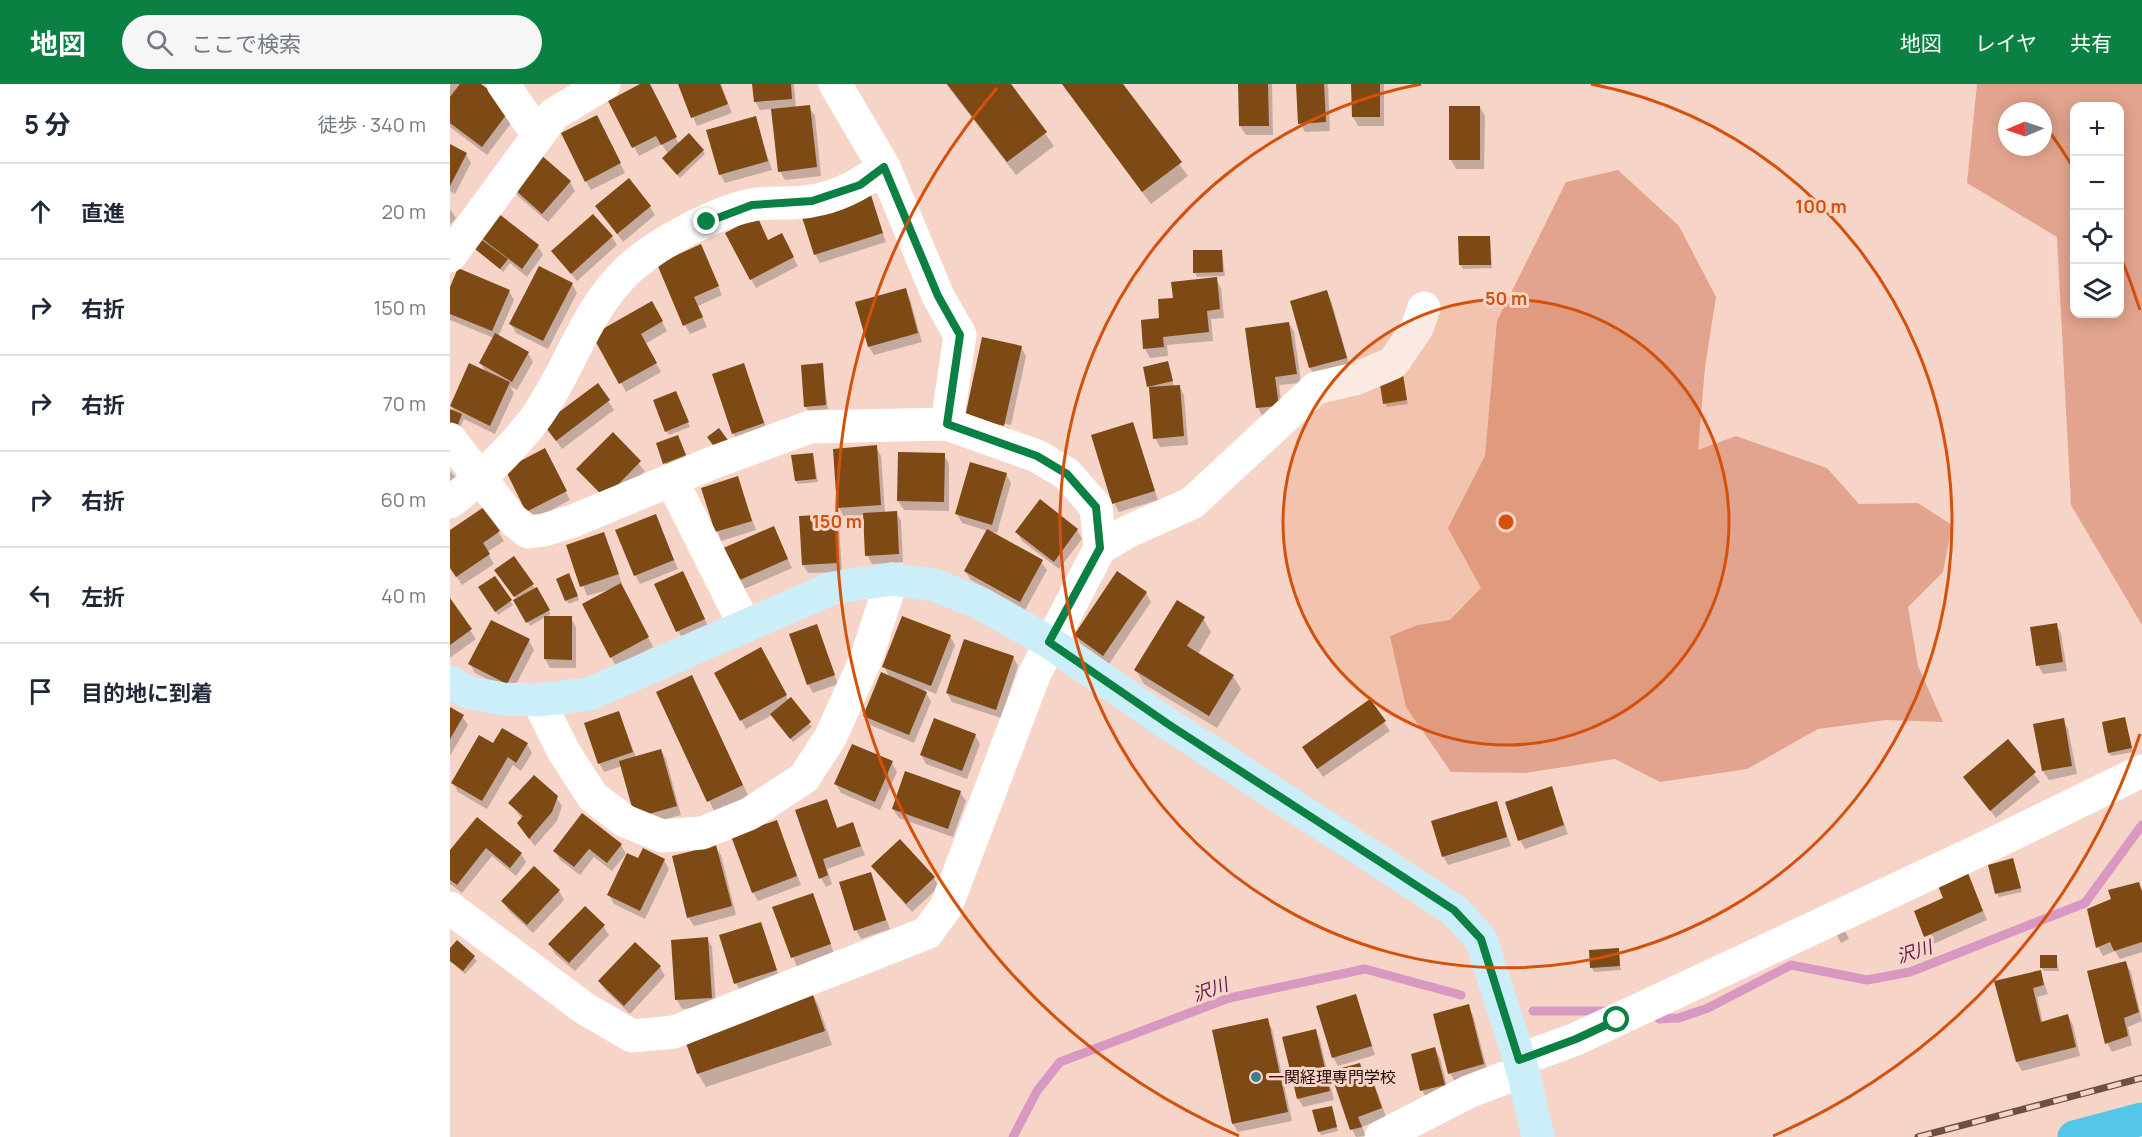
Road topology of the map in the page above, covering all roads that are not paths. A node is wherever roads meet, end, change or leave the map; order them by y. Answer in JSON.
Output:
{"nodes":[{"id":1,"x":503,"y":84,"type":"edge"},
{"id":2,"x":604,"y":84,"type":"edge"},
{"id":3,"x":835,"y":84,"type":"edge"},
{"id":4,"x":538,"y":135,"type":"junction"},
{"id":5,"x":884,"y":167,"type":"junction"},
{"id":6,"x":450,"y":256,"type":"edge"},
{"id":7,"x":1424,"y":308,"type":"dead end"},
{"id":8,"x":947,"y":424,"type":"junction"},
{"id":9,"x":450,"y":439,"type":"edge"},
{"id":10,"x":479,"y":480,"type":"junction"},
{"id":11,"x":672,"y":481,"type":"junction"},
{"id":12,"x":450,"y":502,"type":"edge"},
{"id":13,"x":1100,"y":548,"type":"junction"},
{"id":14,"x":892,"y":579,"type":"junction"},
{"id":15,"x":745,"y":626,"type":"junction"},
{"id":16,"x":1049,"y":642,"type":"junction"},
{"id":17,"x":450,"y":682,"type":"edge"},
{"id":18,"x":538,"y":700,"type":"junction"},
{"id":19,"x":2142,"y":771,"type":"edge"},
{"id":20,"x":450,"y":908,"type":"edge"},
{"id":21,"x":1521,"y":1066,"type":"junction"},
{"id":22,"x":2142,"y":1119,"type":"edge"},
{"id":23,"x":1381,"y":1137,"type":"edge"},
{"id":24,"x":1538,"y":1137,"type":"edge"},
{"id":25,"x":2074,"y":1137,"type":"edge"}],
"edges":[{"from":1,"to":4,"type":"street"},
{"from":2,"to":4,"type":"street"},
{"from":3,"to":5,"type":"street"},
{"from":4,"to":6,"type":"street"},
{"from":5,"to":8,"type":"street"},
{"from":5,"to":10,"type":"street"},
{"from":7,"to":13,"type":"street"},
{"from":8,"to":11,"type":"street"},
{"from":8,"to":13,"type":"street"},
{"from":9,"to":10,"type":"street"},
{"from":10,"to":11,"type":"street"},
{"from":10,"to":12,"type":"street"},
{"from":11,"to":15,"type":"street"},
{"from":13,"to":16,"type":"street"},
{"from":14,"to":15,"type":"street"},
{"from":14,"to":16,"type":"street"},
{"from":14,"to":18,"type":"street"},
{"from":15,"to":18,"type":"street"},
{"from":16,"to":20,"type":"street"},
{"from":16,"to":21,"type":"street"},
{"from":17,"to":18,"type":"street"},
{"from":19,"to":21,"type":"street"},
{"from":21,"to":23,"type":"street"},
{"from":21,"to":24,"type":"street"},
{"from":22,"to":25,"type":"highway"}]}
